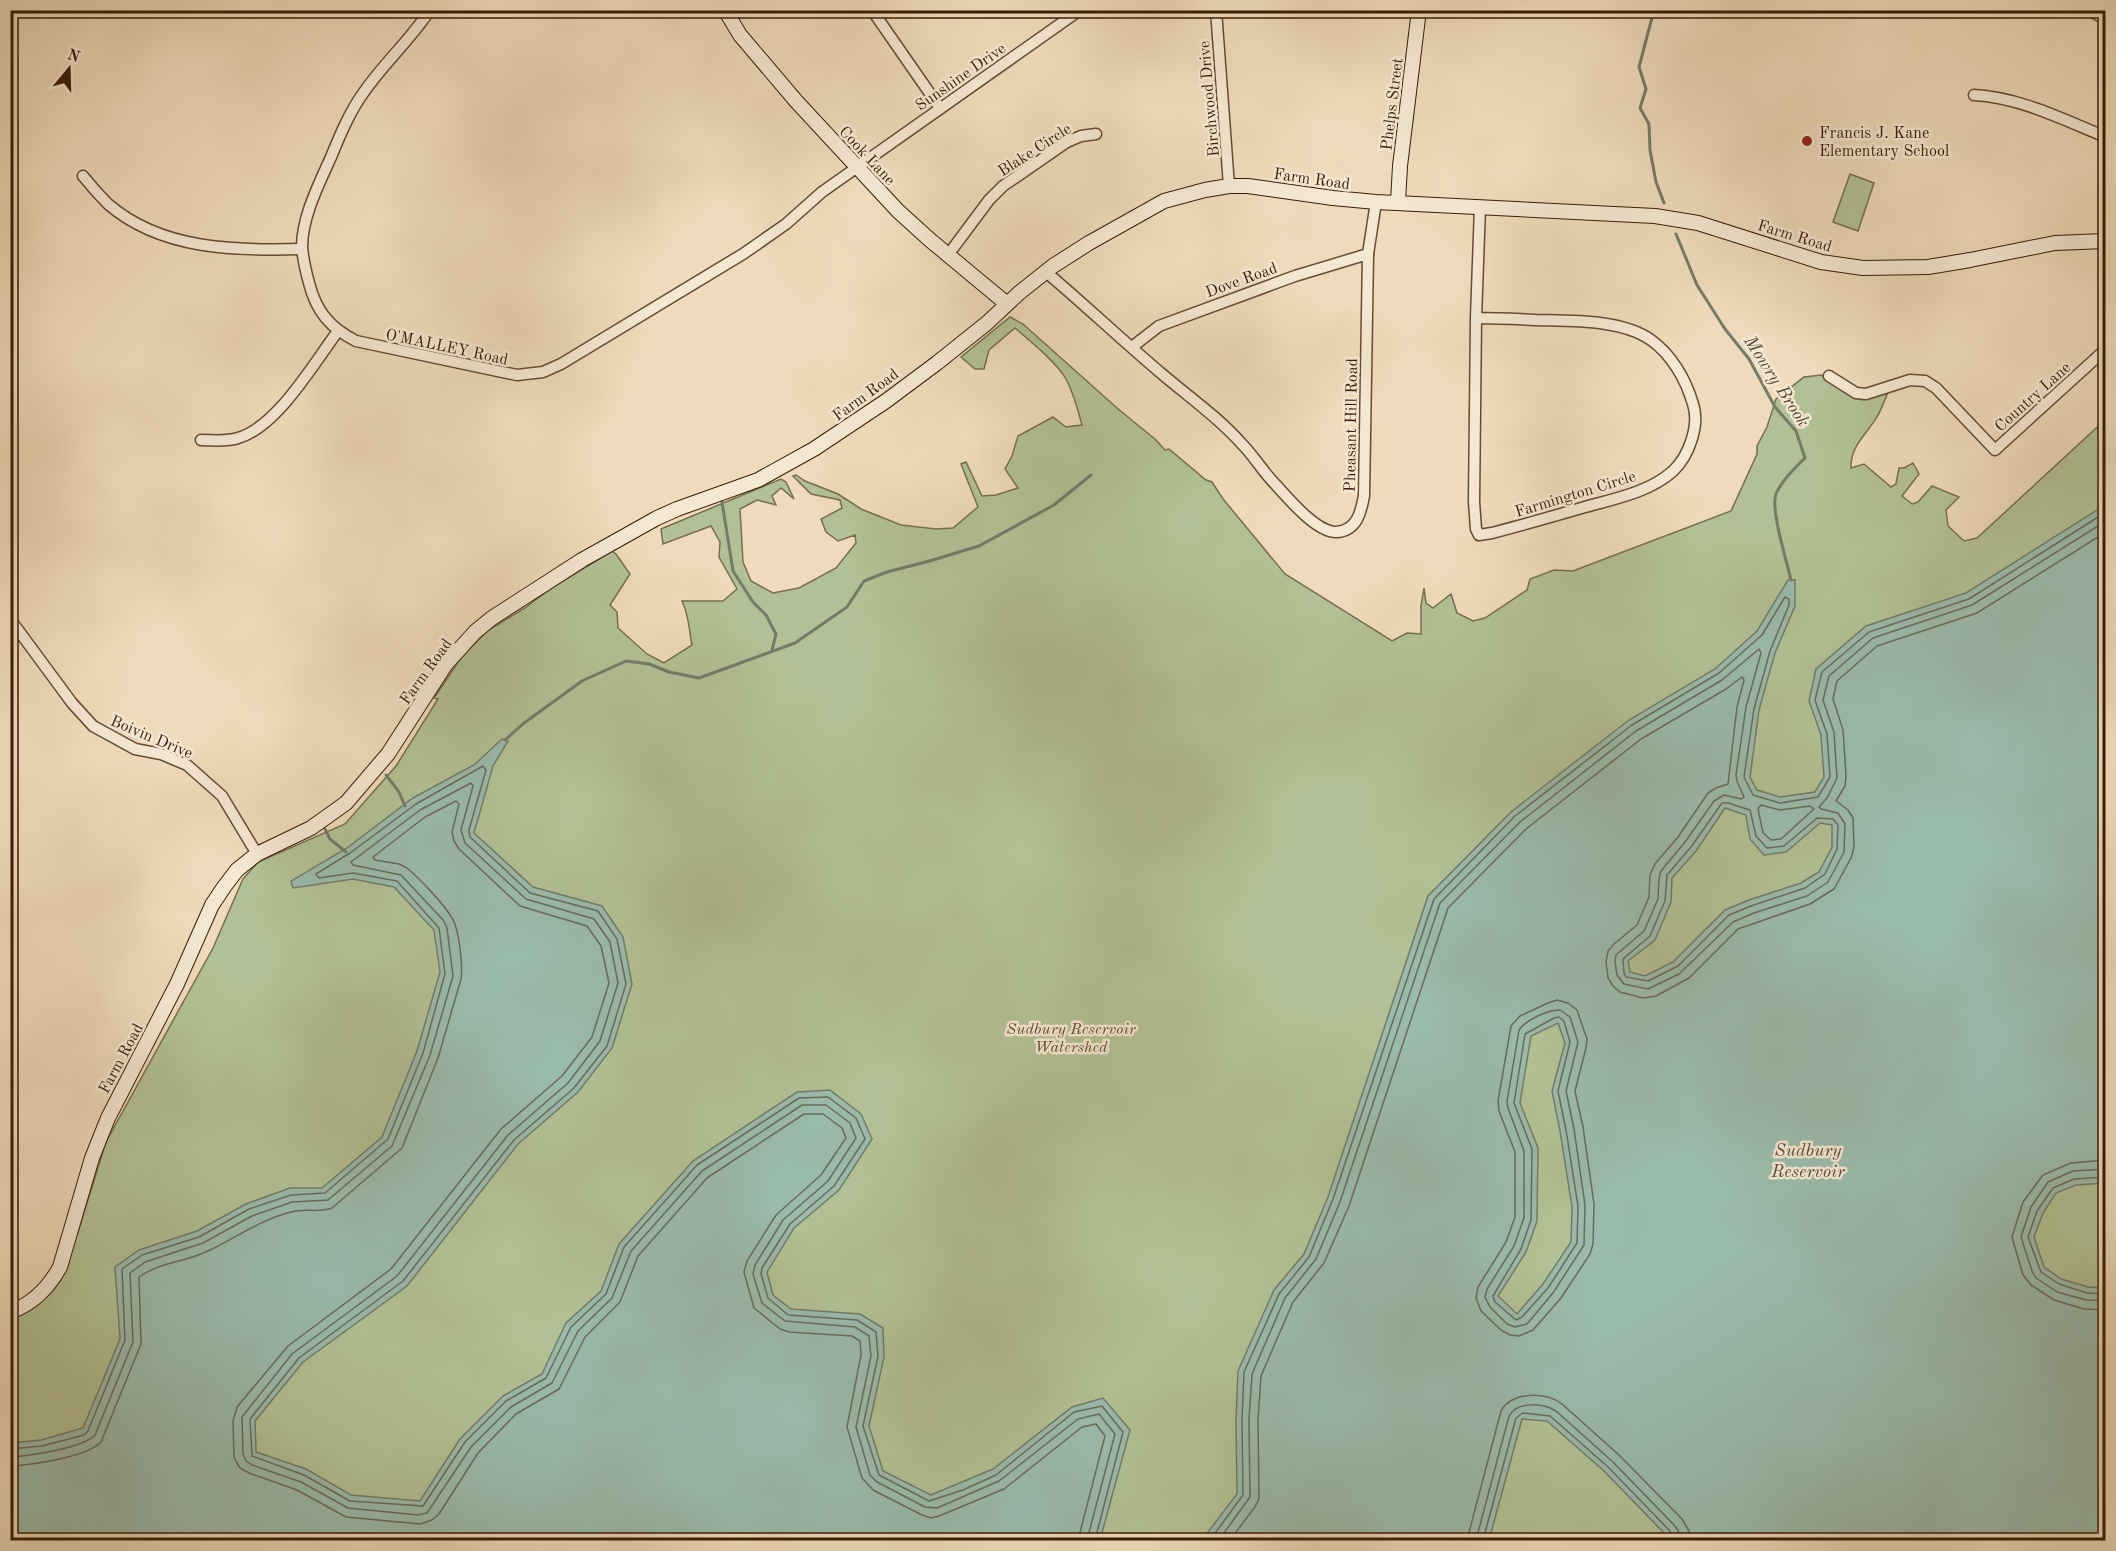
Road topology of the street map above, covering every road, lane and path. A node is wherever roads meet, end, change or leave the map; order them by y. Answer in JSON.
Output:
{"nodes":[{"id":1,"x":430,"y":10,"type":"edge"},
{"id":2,"x":725,"y":10,"type":"edge"},
{"id":3,"x":872,"y":10,"type":"edge"},
{"id":4,"x":1080,"y":10,"type":"edge"},
{"id":5,"x":1216,"y":10,"type":"edge"},
{"id":6,"x":1376,"y":10,"type":"edge"},
{"id":7,"x":2088,"y":10,"type":"edge"},
{"id":8,"x":1419,"y":11,"type":"edge"},
{"id":9,"x":2106,"y":19,"type":"edge"},
{"id":10,"x":1974,"y":95,"type":"dead end"},
{"id":11,"x":2106,"y":101,"type":"edge"},
{"id":12,"x":940,"y":108,"type":"junction"},
{"id":13,"x":1096,"y":134,"type":"dead end"},
{"id":14,"x":2106,"y":137,"type":"edge"},
{"id":15,"x":857,"y":166,"type":"junction"},
{"id":16,"x":83,"y":176,"type":"dead end"},
{"id":17,"x":1229,"y":186,"type":"junction"},
{"id":18,"x":1376,"y":202,"type":"junction"},
{"id":19,"x":1398,"y":202,"type":"junction"},
{"id":20,"x":1480,"y":207,"type":"junction"},
{"id":21,"x":2106,"y":241,"type":"edge"},
{"id":22,"x":302,"y":249,"type":"junction"},
{"id":23,"x":1368,"y":254,"type":"junction"},
{"id":24,"x":948,"y":255,"type":"junction"},
{"id":25,"x":1046,"y":272,"type":"junction"},
{"id":26,"x":1007,"y":304,"type":"junction"},
{"id":27,"x":1476,"y":318,"type":"junction"},
{"id":28,"x":338,"y":331,"type":"junction"},
{"id":29,"x":1132,"y":347,"type":"junction"},
{"id":30,"x":2106,"y":349,"type":"edge"},
{"id":31,"x":1829,"y":376,"type":"dead end"},
{"id":32,"x":201,"y":440,"type":"dead end"},
{"id":33,"x":10,"y":619,"type":"edge"},
{"id":34,"x":256,"y":854,"type":"junction"},
{"id":35,"x":10,"y":1312,"type":"edge"}],
"edges":[{"from":1,"to":22,"type":"street","name":"O'MALLEY Road"},
{"from":2,"to":15,"type":"street","name":"Cook Lane"},
{"from":3,"to":12,"type":"street"},
{"from":4,"to":12,"type":"street","name":"Sunshine Drive"},
{"from":5,"to":17,"type":"street","name":"Birchwood Drive"},
{"from":6,"to":8,"type":"street"},
{"from":7,"to":9,"type":"street"},
{"from":8,"to":19,"type":"street","name":"Phelps Street"},
{"from":10,"to":14,"type":"street"},
{"from":11,"to":14,"type":"street"},
{"from":12,"to":15,"type":"street","name":"Sunshine Drive"},
{"from":13,"to":24,"type":"street","name":"Blake Circle"},
{"from":15,"to":24,"type":"street","name":"Cook Lane"},
{"from":15,"to":28,"type":"street","name":"O'MALLEY Road"},
{"from":16,"to":22,"type":"street"},
{"from":17,"to":18,"type":"street","name":"Farm Road"},
{"from":17,"to":25,"type":"street","name":"Farm Road"},
{"from":18,"to":19,"type":"street","name":"Farm Road"},
{"from":18,"to":23,"type":"street","name":"Pheasant Hill Road"},
{"from":19,"to":20,"type":"street","name":"Farm Road"},
{"from":20,"to":21,"type":"street","name":"Farm Road"},
{"from":20,"to":27,"type":"street","name":"Farmington Circle"},
{"from":22,"to":28,"type":"street","name":"O'MALLEY Road"},
{"from":23,"to":29,"type":"street","name":"Dove Road"},
{"from":23,"to":29,"type":"street","name":"Pheasant Hill Road"},
{"from":24,"to":26,"type":"street","name":"Cook Lane"},
{"from":25,"to":26,"type":"street","name":"Farm Road"},
{"from":25,"to":29,"type":"street","name":"Pheasant Hill Road"},
{"from":26,"to":34,"type":"street","name":"Farm Road"},
{"from":27,"to":27,"type":"street","name":"Farmington Circle"},
{"from":28,"to":32,"type":"street"},
{"from":30,"to":31,"type":"street","name":"Country Lane"},
{"from":33,"to":34,"type":"street","name":"Boivin Drive"},
{"from":34,"to":35,"type":"street","name":"Farm Road"}]}
